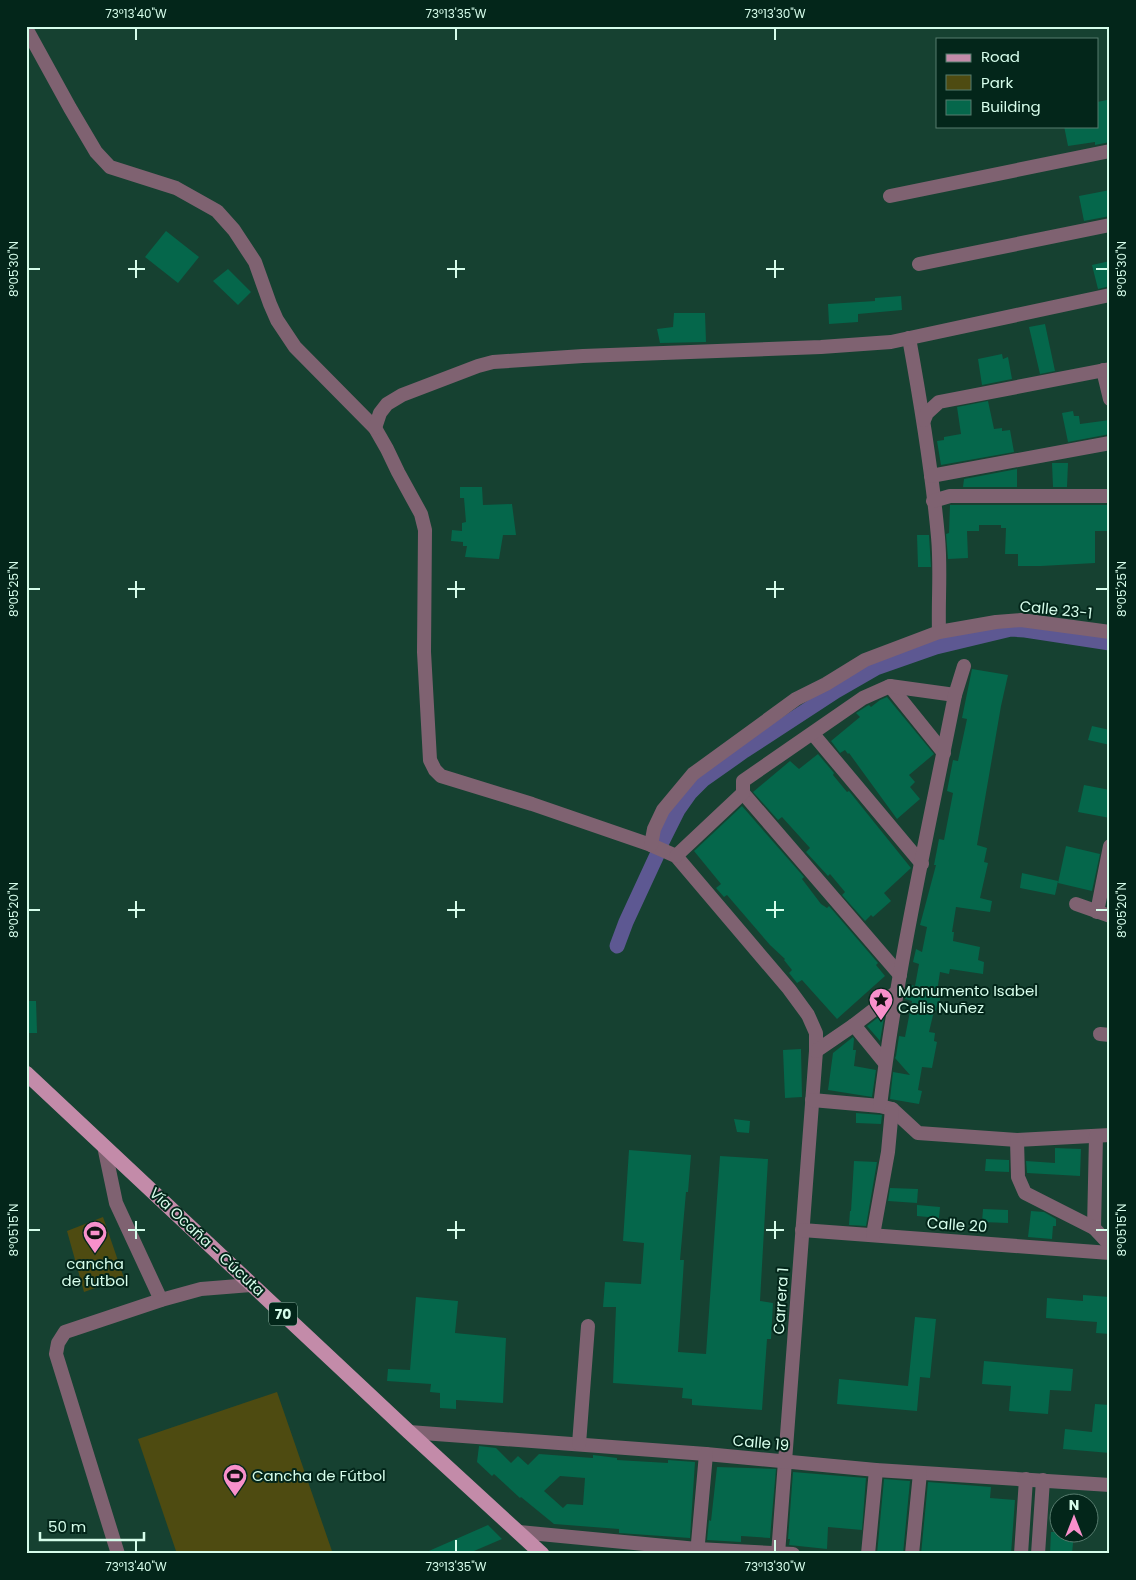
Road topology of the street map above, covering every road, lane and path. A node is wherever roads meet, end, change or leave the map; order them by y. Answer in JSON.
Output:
{"nodes":[{"id":1,"x":26,"y":28,"type":"edge"},
{"id":2,"x":1110,"y":150,"type":"edge"},
{"id":3,"x":890,"y":196,"type":"dead end"},
{"id":4,"x":1110,"y":226,"type":"edge"},
{"id":5,"x":919,"y":264,"type":"dead end"},
{"id":6,"x":1110,"y":294,"type":"edge"},
{"id":7,"x":909,"y":338,"type":"junction"},
{"id":8,"x":1107,"y":369,"type":"edge"},
{"id":9,"x":1110,"y":399,"type":"edge"},
{"id":10,"x":924,"y":420,"type":"junction"},
{"id":11,"x":375,"y":428,"type":"junction"},
{"id":12,"x":1110,"y":443,"type":"edge"},
{"id":13,"x":930,"y":476,"type":"junction"},
{"id":14,"x":1110,"y":496,"type":"edge"},
{"id":15,"x":933,"y":501,"type":"junction"},
{"id":16,"x":939,"y":632,"type":"junction"},
{"id":17,"x":1110,"y":632,"type":"edge"},
{"id":18,"x":964,"y":666,"type":"dead end"},
{"id":19,"x":890,"y":686,"type":"junction"},
{"id":20,"x":955,"y":695,"type":"junction"},
{"id":21,"x":813,"y":734,"type":"junction"},
{"id":22,"x":944,"y":753,"type":"junction"},
{"id":23,"x":743,"y":793,"type":"junction"},
{"id":24,"x":651,"y":845,"type":"junction"},
{"id":25,"x":1110,"y":846,"type":"edge"},
{"id":26,"x":676,"y":856,"type":"junction"},
{"id":27,"x":922,"y":864,"type":"junction"},
{"id":28,"x":1076,"y":904,"type":"dead end"},
{"id":29,"x":1103,"y":914,"type":"edge"},
{"id":30,"x":900,"y":975,"type":"junction"},
{"id":31,"x":898,"y":991,"type":"junction"},
{"id":32,"x":854,"y":1024,"type":"junction"},
{"id":33,"x":816,"y":1051,"type":"junction"},
{"id":34,"x":886,"y":1063,"type":"junction"},
{"id":35,"x":26,"y":1073,"type":"edge"},
{"id":36,"x":812,"y":1100,"type":"junction"},
{"id":37,"x":886,"y":1108,"type":"junction"},
{"id":38,"x":1103,"y":1135,"type":"edge"},
{"id":39,"x":1017,"y":1140,"type":"junction"},
{"id":40,"x":104,"y":1146,"type":"junction"},
{"id":41,"x":1094,"y":1228,"type":"junction"},
{"id":42,"x":802,"y":1230,"type":"junction"},
{"id":43,"x":873,"y":1235,"type":"junction"},
{"id":44,"x":1110,"y":1245,"type":"edge"},
{"id":45,"x":1110,"y":1253,"type":"edge"},
{"id":46,"x":251,"y":1285,"type":"junction"},
{"id":47,"x":162,"y":1300,"type":"junction"},
{"id":48,"x":588,"y":1326,"type":"dead end"},
{"id":49,"x":409,"y":1432,"type":"junction"},
{"id":50,"x":580,"y":1444,"type":"junction"},
{"id":51,"x":706,"y":1454,"type":"junction"},
{"id":52,"x":785,"y":1461,"type":"junction"},
{"id":53,"x":876,"y":1470,"type":"junction"},
{"id":54,"x":920,"y":1473,"type":"junction"},
{"id":55,"x":1026,"y":1480,"type":"junction"},
{"id":56,"x":1043,"y":1480,"type":"junction"},
{"id":57,"x":1110,"y":1486,"type":"edge"},
{"id":58,"x":519,"y":1532,"type":"junction"},
{"id":59,"x":697,"y":1551,"type":"edge"},
{"id":60,"x":778,"y":1553,"type":"edge"},
{"id":61,"x":118,"y":1554,"type":"edge"},
{"id":62,"x":542,"y":1554,"type":"edge"},
{"id":63,"x":793,"y":1554,"type":"edge"},
{"id":64,"x":868,"y":1554,"type":"edge"},
{"id":65,"x":912,"y":1554,"type":"edge"},
{"id":66,"x":1021,"y":1554,"type":"edge"},
{"id":67,"x":1038,"y":1554,"type":"edge"}],
"edges":[{"from":1,"to":11,"type":"street"},
{"from":2,"to":3,"type":"street"},
{"from":4,"to":5,"type":"street"},
{"from":6,"to":7,"type":"street"},
{"from":7,"to":10,"type":"street"},
{"from":7,"to":11,"type":"street"},
{"from":8,"to":9,"type":"street"},
{"from":8,"to":10,"type":"street"},
{"from":10,"to":13,"type":"street"},
{"from":11,"to":24,"type":"street"},
{"from":12,"to":13,"type":"street"},
{"from":13,"to":15,"type":"street"},
{"from":14,"to":15,"type":"street"},
{"from":15,"to":16,"type":"street"},
{"from":16,"to":17,"type":"street","name":"Calle 23-1"},
{"from":16,"to":24,"type":"street","name":"Calle 23-1"},
{"from":18,"to":20,"type":"street"},
{"from":19,"to":20,"type":"street"},
{"from":19,"to":21,"type":"street"},
{"from":19,"to":22,"type":"street"},
{"from":20,"to":22,"type":"street"},
{"from":21,"to":23,"type":"street"},
{"from":21,"to":27,"type":"street"},
{"from":22,"to":27,"type":"street"},
{"from":23,"to":26,"type":"street"},
{"from":23,"to":30,"type":"street"},
{"from":24,"to":26,"type":"street"},
{"from":25,"to":29,"type":"street"},
{"from":26,"to":33,"type":"street","name":"Carrera 1"},
{"from":27,"to":30,"type":"street"},
{"from":28,"to":29,"type":"street"},
{"from":30,"to":31,"type":"street"},
{"from":31,"to":32,"type":"street"},
{"from":31,"to":34,"type":"street"},
{"from":32,"to":33,"type":"street"},
{"from":32,"to":34,"type":"street"},
{"from":33,"to":36,"type":"street","name":"Carrera 1"},
{"from":34,"to":37,"type":"street"},
{"from":35,"to":40,"type":"main road","name":"Vía Ocaña - Cúcuta","number":"70"},
{"from":36,"to":37,"type":"street"},
{"from":36,"to":42,"type":"street","name":"Carrera 1"},
{"from":37,"to":39,"type":"street"},
{"from":37,"to":43,"type":"street"},
{"from":38,"to":39,"type":"street"},
{"from":38,"to":41,"type":"street"},
{"from":39,"to":41,"type":"street"},
{"from":40,"to":46,"type":"main road","name":"Vía Ocaña - Cúcuta","number":"70"},
{"from":40,"to":47,"type":"street"},
{"from":41,"to":44,"type":"street"},
{"from":42,"to":43,"type":"street","name":"Calle 20"},
{"from":42,"to":52,"type":"street","name":"Carrera 1"},
{"from":43,"to":45,"type":"street","name":"Calle 20"},
{"from":46,"to":47,"type":"street"},
{"from":46,"to":49,"type":"main road","name":"Vía Ocaña - Cúcuta","number":"70"},
{"from":47,"to":61,"type":"street"},
{"from":48,"to":50,"type":"street"},
{"from":49,"to":50,"type":"street","name":"Calle 19"},
{"from":49,"to":58,"type":"main road","name":"Vía Ocaña - Cúcuta","number":"70"},
{"from":50,"to":51,"type":"street","name":"Calle 19"},
{"from":51,"to":52,"type":"street","name":"Calle 19"},
{"from":51,"to":59,"type":"street"},
{"from":52,"to":53,"type":"street","name":"Calle 19"},
{"from":52,"to":60,"type":"street","name":"Carrera 1"},
{"from":53,"to":54,"type":"street","name":"Calle 19"},
{"from":53,"to":64,"type":"street"},
{"from":54,"to":55,"type":"street","name":"Calle 19"},
{"from":54,"to":65,"type":"street"},
{"from":55,"to":56,"type":"street","name":"Calle 19"},
{"from":55,"to":66,"type":"street"},
{"from":56,"to":57,"type":"street","name":"Calle 19"},
{"from":56,"to":67,"type":"street"},
{"from":58,"to":59,"type":"street"},
{"from":58,"to":62,"type":"main road","name":"Vía Ocaña - Cúcuta","number":"70"},
{"from":59,"to":60,"type":"street"},
{"from":60,"to":63,"type":"street"}]}
